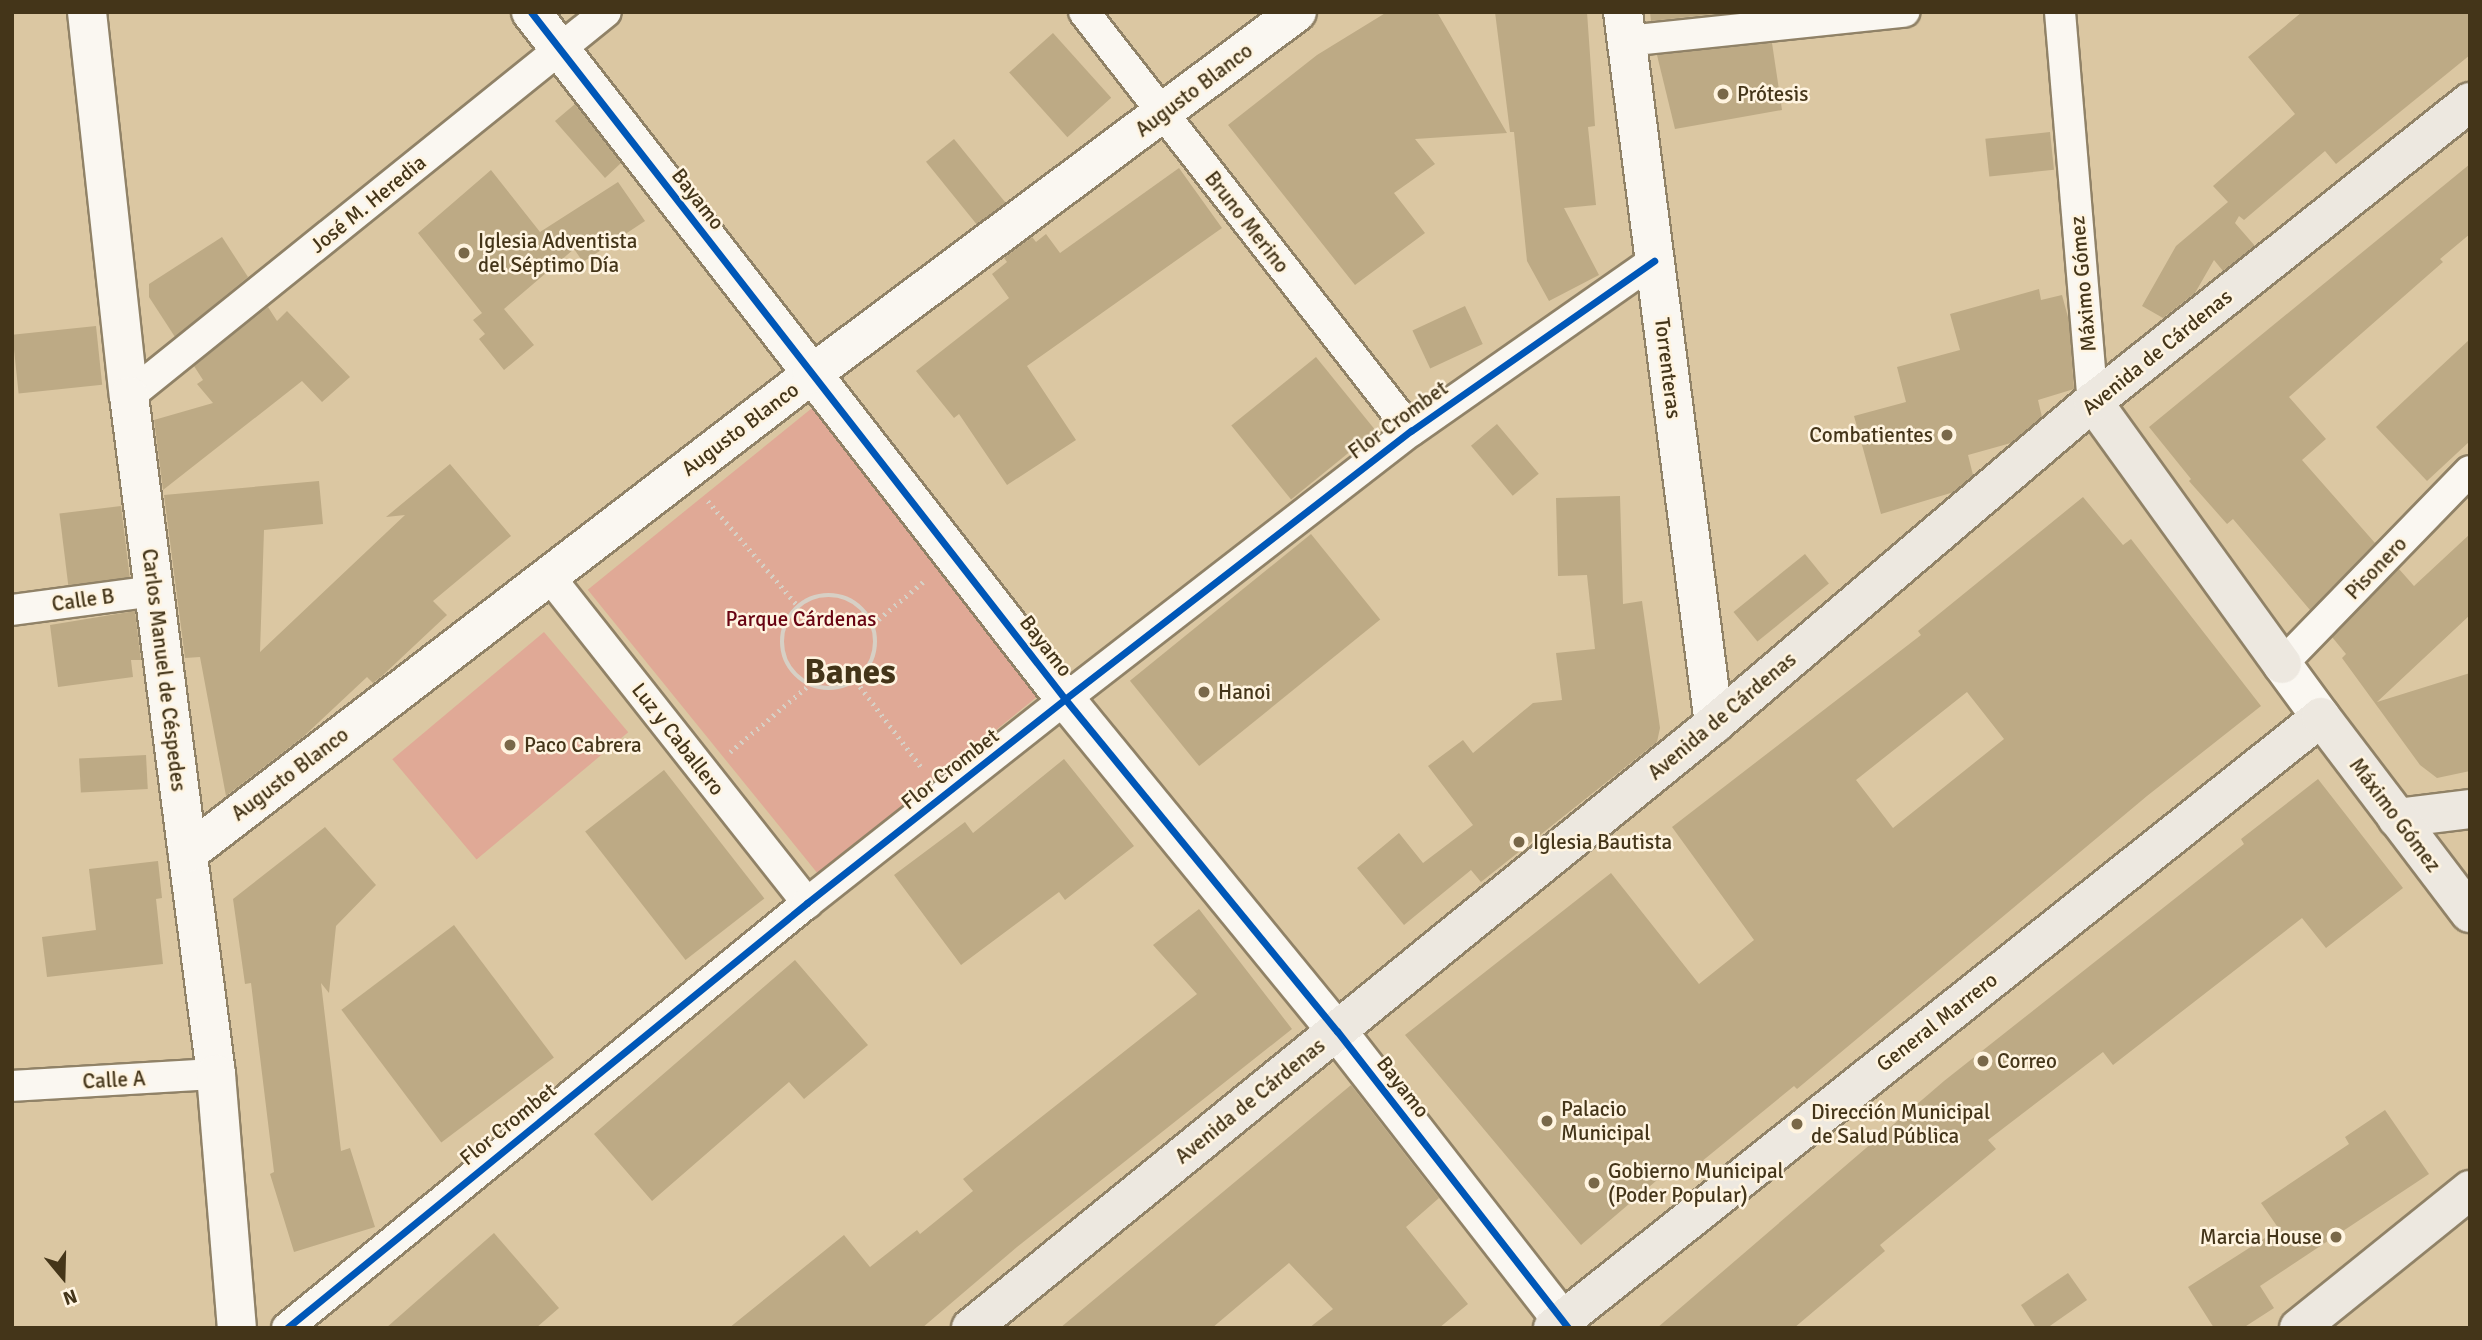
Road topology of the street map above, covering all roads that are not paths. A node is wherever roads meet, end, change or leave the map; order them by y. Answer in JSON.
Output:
{"nodes":[{"id":1,"x":87,"y":12,"type":"edge"},
{"id":2,"x":531,"y":12,"type":"edge"},
{"id":3,"x":606,"y":12,"type":"edge"},
{"id":4,"x":1084,"y":12,"type":"edge"},
{"id":5,"x":1297,"y":12,"type":"edge"},
{"id":6,"x":1904,"y":12,"type":"edge"},
{"id":7,"x":2060,"y":12,"type":"edge"},
{"id":8,"x":1625,"y":27,"type":"edge"},
{"id":9,"x":560,"y":50,"type":"junction"},
{"id":10,"x":2470,"y":102,"type":"edge"},
{"id":11,"x":1162,"y":114,"type":"junction"},
{"id":12,"x":1654,"y":261,"type":"junction"},
{"id":13,"x":812,"y":374,"type":"junction"},
{"id":14,"x":129,"y":396,"type":"junction"},
{"id":15,"x":2093,"y":402,"type":"junction"},
{"id":16,"x":1411,"y":430,"type":"junction"},
{"id":17,"x":2470,"y":471,"type":"edge"},
{"id":18,"x":549,"y":576,"type":"junction"},
{"id":19,"x":154,"y":591,"type":"junction"},
{"id":20,"x":12,"y":610,"type":"edge"},
{"id":21,"x":2282,"y":664,"type":"junction"},
{"id":22,"x":1065,"y":699,"type":"junction"},
{"id":23,"x":2321,"y":716,"type":"junction"},
{"id":24,"x":1714,"y":724,"type":"junction"},
{"id":25,"x":2470,"y":809,"type":"edge"},
{"id":26,"x":2397,"y":818,"type":"junction"},
{"id":27,"x":188,"y":853,"type":"junction"},
{"id":28,"x":807,"y":903,"type":"junction"},
{"id":29,"x":2470,"y":914,"type":"edge"},
{"id":30,"x":1337,"y":1031,"type":"junction"},
{"id":31,"x":216,"y":1074,"type":"junction"},
{"id":32,"x":12,"y":1086,"type":"edge"},
{"id":33,"x":2470,"y":1190,"type":"edge"},
{"id":34,"x":1561,"y":1325,"type":"edge"},
{"id":35,"x":237,"y":1328,"type":"edge"},
{"id":36,"x":287,"y":1328,"type":"edge"},
{"id":37,"x":971,"y":1328,"type":"edge"},
{"id":38,"x":2300,"y":1328,"type":"edge"}],
"edges":[{"from":1,"to":14,"type":"street","name":"Carlos Manuel de Céspedes"},
{"from":2,"to":9,"type":"street","name":"Bayamo"},
{"from":3,"to":9,"type":"street","name":"José M. Heredia"},
{"from":4,"to":11,"type":"street","name":"Bruno Merino"},
{"from":5,"to":11,"type":"street","name":"Augusto Blanco"},
{"from":6,"to":8,"type":"street"},
{"from":7,"to":15,"type":"street","name":"Máximo Gómez"},
{"from":8,"to":12,"type":"street","name":"Torrenteras"},
{"from":9,"to":13,"type":"street","name":"Bayamo"},
{"from":9,"to":14,"type":"street","name":"José M. Heredia"},
{"from":10,"to":15,"type":"main road","name":"Avenida de Cárdenas"},
{"from":11,"to":13,"type":"street","name":"Augusto Blanco"},
{"from":11,"to":16,"type":"street","name":"Bruno Merino"},
{"from":12,"to":16,"type":"street","name":"Flor Crombet"},
{"from":12,"to":24,"type":"street","name":"Torrenteras"},
{"from":13,"to":18,"type":"street","name":"Augusto Blanco"},
{"from":13,"to":22,"type":"street","name":"Bayamo"},
{"from":14,"to":19,"type":"street","name":"Carlos Manuel de Céspedes"},
{"from":15,"to":21,"type":"main road"},
{"from":15,"to":24,"type":"main road","name":"Avenida de Cárdenas"},
{"from":16,"to":22,"type":"street","name":"Flor Crombet"},
{"from":17,"to":21,"type":"street","name":"Pisonero"},
{"from":18,"to":27,"type":"street","name":"Augusto Blanco"},
{"from":18,"to":28,"type":"street","name":"Luz y Caballero"},
{"from":19,"to":20,"type":"street","name":"Calle B"},
{"from":19,"to":27,"type":"street","name":"Carlos Manuel de Céspedes"},
{"from":21,"to":23,"type":"street"},
{"from":22,"to":28,"type":"street","name":"Flor Crombet"},
{"from":22,"to":30,"type":"street","name":"Bayamo"},
{"from":23,"to":26,"type":"main road","name":"Máximo Gómez"},
{"from":23,"to":34,"type":"main road","name":"General Marrero"},
{"from":24,"to":30,"type":"main road","name":"Avenida de Cárdenas"},
{"from":25,"to":26,"type":"main road"},
{"from":26,"to":29,"type":"main road","name":"Máximo Gómez"},
{"from":27,"to":31,"type":"street","name":"Carlos Manuel de Céspedes"},
{"from":28,"to":36,"type":"street","name":"Flor Crombet"},
{"from":30,"to":34,"type":"street","name":"Bayamo"},
{"from":30,"to":37,"type":"main road","name":"Avenida de Cárdenas"},
{"from":31,"to":32,"type":"street","name":"Calle A"},
{"from":31,"to":35,"type":"street","name":"Carlos Manuel de Céspedes"},
{"from":33,"to":38,"type":"main road"}]}
